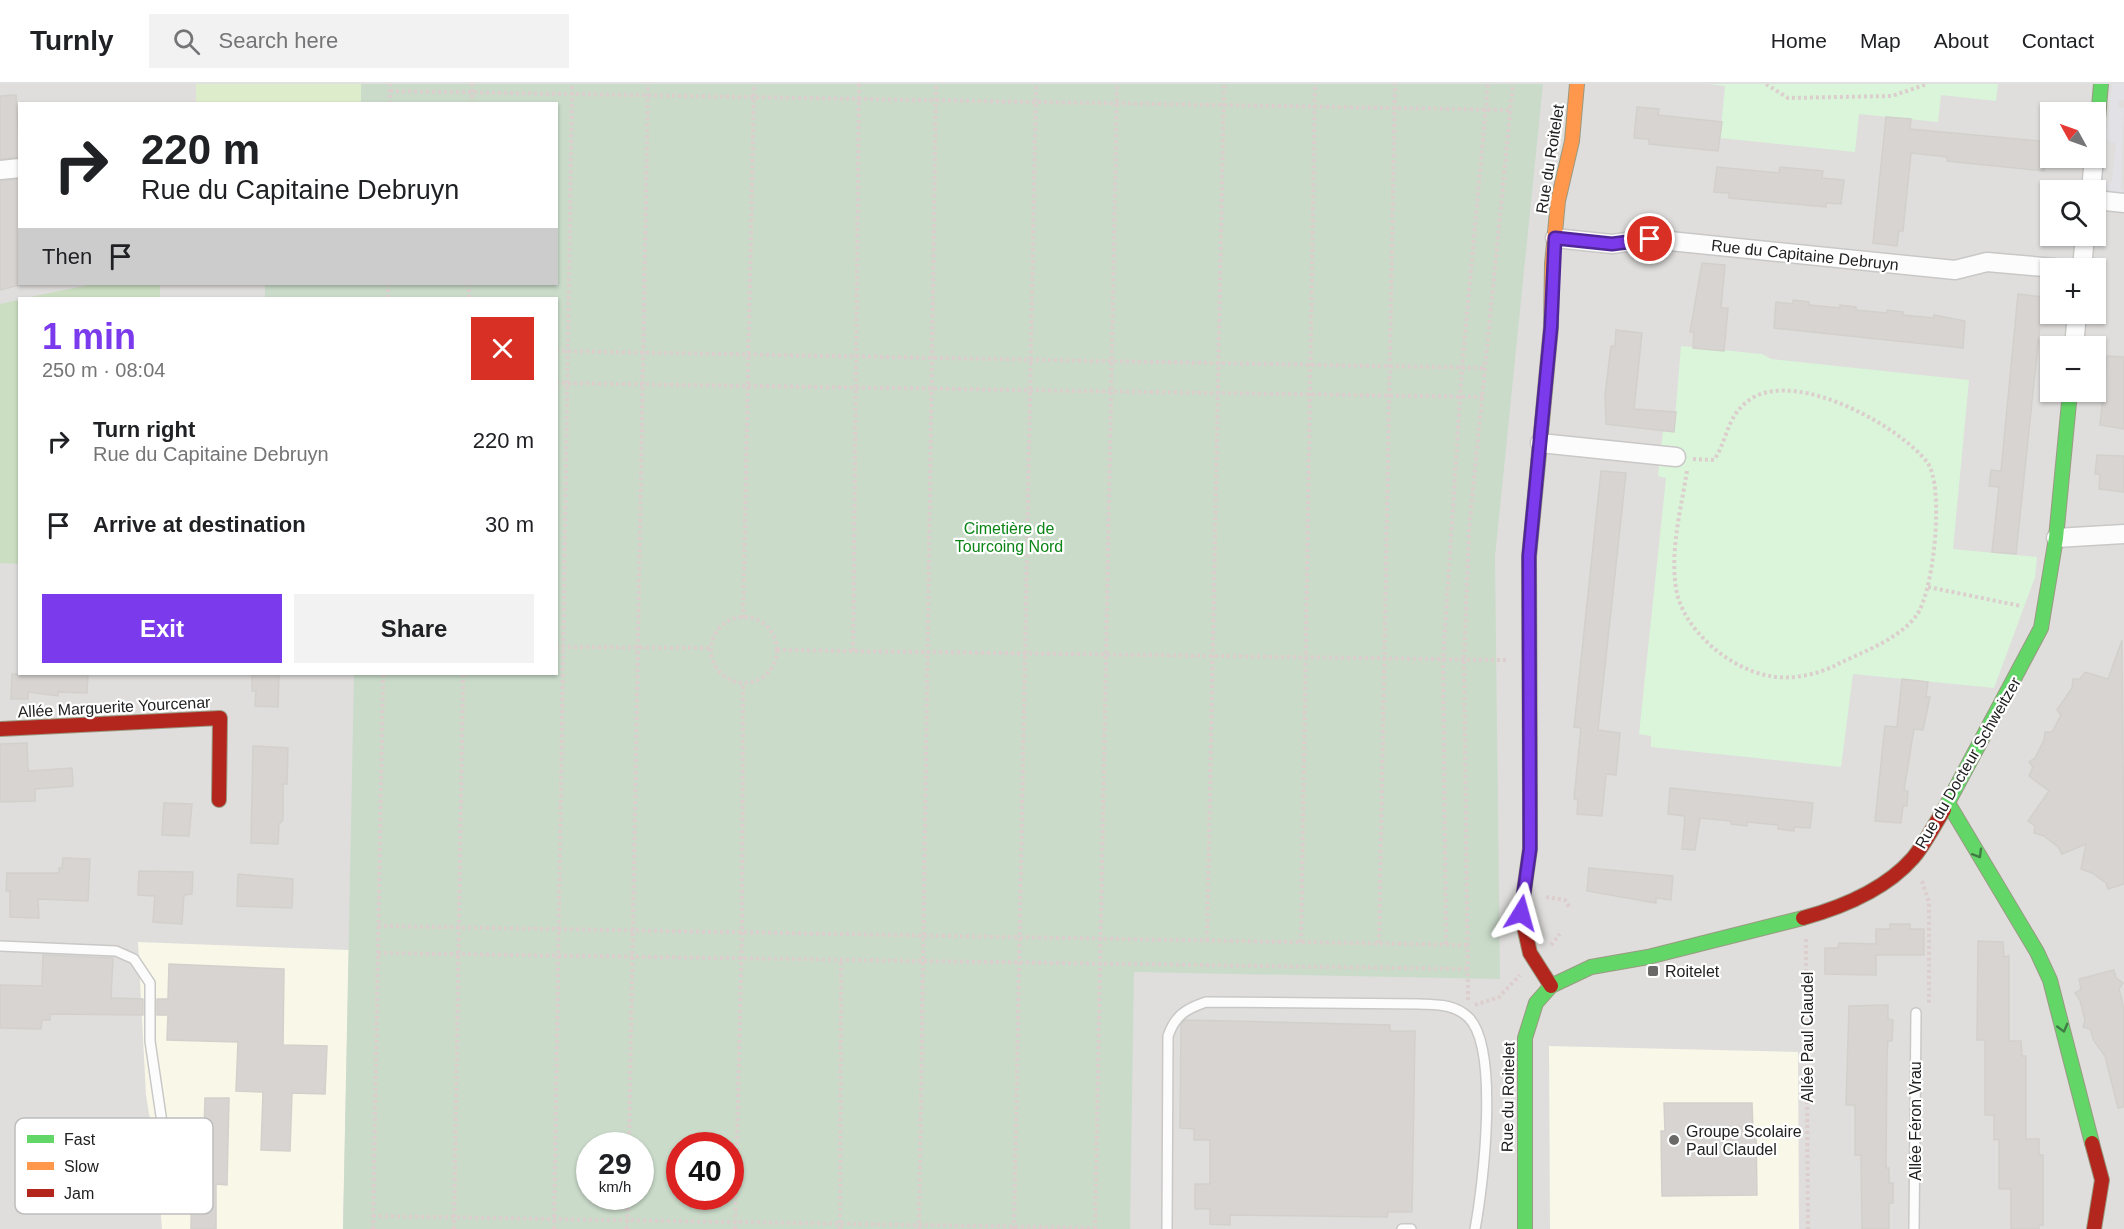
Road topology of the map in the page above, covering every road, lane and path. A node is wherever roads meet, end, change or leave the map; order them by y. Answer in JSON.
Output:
{"nodes":[{"id":1,"x":390,"y":84,"type":"edge"},
{"id":2,"x":472,"y":84,"type":"edge"},
{"id":3,"x":572,"y":84,"type":"edge"},
{"id":4,"x":648,"y":84,"type":"edge"},
{"id":5,"x":754,"y":84,"type":"edge"},
{"id":6,"x":859,"y":84,"type":"edge"},
{"id":7,"x":936,"y":84,"type":"edge"},
{"id":8,"x":1036,"y":84,"type":"edge"},
{"id":9,"x":1118,"y":84,"type":"edge"},
{"id":10,"x":1224,"y":84,"type":"edge"},
{"id":11,"x":1315,"y":84,"type":"edge"},
{"id":12,"x":1395,"y":84,"type":"edge"},
{"id":13,"x":1488,"y":84,"type":"edge"},
{"id":14,"x":1513,"y":84,"type":"edge"},
{"id":15,"x":1577,"y":84,"type":"edge"},
{"id":16,"x":1766,"y":84,"type":"edge"},
{"id":17,"x":1927,"y":84,"type":"edge"},
{"id":18,"x":2101,"y":84,"type":"edge"},
{"id":19,"x":390,"y":91,"type":"junction"},
{"id":20,"x":472,"y":92,"type":"junction"},
{"id":21,"x":572,"y":94,"type":"junction"},
{"id":22,"x":648,"y":95,"type":"junction"},
{"id":23,"x":753,"y":97,"type":"junction"},
{"id":24,"x":859,"y":99,"type":"junction"},
{"id":25,"x":936,"y":100,"type":"junction"},
{"id":26,"x":390,"y":102,"type":"edge"},
{"id":27,"x":472,"y":102,"type":"edge"},
{"id":28,"x":1035,"y":102,"type":"junction"},
{"id":29,"x":2099,"y":102,"type":"edge"},
{"id":30,"x":1117,"y":103,"type":"junction"},
{"id":31,"x":1224,"y":105,"type":"junction"},
{"id":32,"x":1315,"y":107,"type":"junction"},
{"id":33,"x":1395,"y":108,"type":"junction"},
{"id":34,"x":1487,"y":110,"type":"junction"},
{"id":35,"x":1510,"y":110,"type":"junction"},
{"id":36,"x":18,"y":168,"type":"edge"},
{"id":37,"x":0,"y":170,"type":"edge"},
{"id":38,"x":2106,"y":201,"type":"edge"},
{"id":39,"x":2124,"y":202,"type":"edge"},
{"id":40,"x":1555,"y":238,"type":"junction"},
{"id":41,"x":2040,"y":267,"type":"edge"},
{"id":42,"x":558,"y":351,"type":"edge"},
{"id":43,"x":568,"y":351,"type":"junction"},
{"id":44,"x":643,"y":352,"type":"junction"},
{"id":45,"x":748,"y":354,"type":"junction"},
{"id":46,"x":856,"y":357,"type":"junction"},
{"id":47,"x":932,"y":358,"type":"junction"},
{"id":48,"x":1030,"y":360,"type":"junction"},
{"id":49,"x":1113,"y":361,"type":"junction"},
{"id":50,"x":1218,"y":363,"type":"junction"},
{"id":51,"x":1312,"y":365,"type":"junction"},
{"id":52,"x":1390,"y":366,"type":"junction"},
{"id":53,"x":1462,"y":368,"type":"junction"},
{"id":54,"x":1485,"y":368,"type":"junction"},
{"id":55,"x":558,"y":383,"type":"edge"},
{"id":56,"x":567,"y":383,"type":"junction"},
{"id":57,"x":642,"y":385,"type":"junction"},
{"id":58,"x":748,"y":386,"type":"junction"},
{"id":59,"x":856,"y":388,"type":"junction"},
{"id":60,"x":932,"y":389,"type":"junction"},
{"id":61,"x":1030,"y":390,"type":"junction"},
{"id":62,"x":1113,"y":392,"type":"junction"},
{"id":63,"x":1218,"y":393,"type":"junction"},
{"id":64,"x":1311,"y":395,"type":"junction"},
{"id":65,"x":1389,"y":396,"type":"junction"},
{"id":66,"x":1459,"y":397,"type":"junction"},
{"id":67,"x":1482,"y":398,"type":"junction"},
{"id":68,"x":2069,"y":402,"type":"edge"},
{"id":69,"x":1540,"y":443,"type":"junction"},
{"id":70,"x":1682,"y":458,"type":"junction"},
{"id":71,"x":2124,"y":534,"type":"edge"},
{"id":72,"x":2056,"y":538,"type":"junction"},
{"id":73,"x":1928,"y":587,"type":"junction"},
{"id":74,"x":2046,"y":610,"type":"junction"},
{"id":75,"x":743,"y":618,"type":"junction"},
{"id":76,"x":558,"y":647,"type":"edge"},
{"id":77,"x":563,"y":647,"type":"junction"},
{"id":78,"x":638,"y":648,"type":"junction"},
{"id":79,"x":711,"y":648,"type":"junction"},
{"id":80,"x":777,"y":650,"type":"junction"},
{"id":81,"x":853,"y":651,"type":"junction"},
{"id":82,"x":927,"y":652,"type":"junction"},
{"id":83,"x":1025,"y":654,"type":"junction"},
{"id":84,"x":1109,"y":655,"type":"junction"},
{"id":85,"x":1212,"y":656,"type":"junction"},
{"id":86,"x":1308,"y":657,"type":"junction"},
{"id":87,"x":1384,"y":659,"type":"junction"},
{"id":88,"x":1443,"y":660,"type":"junction"},
{"id":89,"x":1464,"y":660,"type":"junction"},
{"id":90,"x":1529,"y":660,"type":"junction"},
{"id":91,"x":383,"y":675,"type":"edge"},
{"id":92,"x":463,"y":675,"type":"edge"},
{"id":93,"x":743,"y":683,"type":"junction"},
{"id":94,"x":0,"y":729,"type":"edge"},
{"id":95,"x":219,"y":800,"type":"dead end"},
{"id":96,"x":1948,"y":803,"type":"junction"},
{"id":97,"x":1913,"y":858,"type":"junction"},
{"id":98,"x":1537,"y":896,"type":"dead end"},
{"id":99,"x":1570,"y":908,"type":"dead end"},
{"id":100,"x":1806,"y":918,"type":"junction"},
{"id":101,"x":378,"y":926,"type":"junction"},
{"id":102,"x":459,"y":927,"type":"junction"},
{"id":103,"x":559,"y":929,"type":"junction"},
{"id":104,"x":633,"y":930,"type":"junction"},
{"id":105,"x":742,"y":932,"type":"junction"},
{"id":106,"x":1560,"y":934,"type":"dead end"},
{"id":107,"x":923,"y":935,"type":"junction"},
{"id":108,"x":1020,"y":936,"type":"junction"},
{"id":109,"x":1102,"y":938,"type":"junction"},
{"id":110,"x":1206,"y":940,"type":"junction"},
{"id":111,"x":1301,"y":942,"type":"junction"},
{"id":112,"x":1379,"y":943,"type":"junction"},
{"id":113,"x":1446,"y":944,"type":"junction"},
{"id":114,"x":1467,"y":945,"type":"junction"},
{"id":115,"x":0,"y":946,"type":"edge"},
{"id":116,"x":378,"y":954,"type":"junction"},
{"id":117,"x":458,"y":955,"type":"junction"},
{"id":118,"x":558,"y":956,"type":"junction"},
{"id":119,"x":632,"y":957,"type":"junction"},
{"id":120,"x":741,"y":959,"type":"junction"},
{"id":121,"x":841,"y":960,"type":"junction"},
{"id":122,"x":923,"y":961,"type":"junction"},
{"id":123,"x":1019,"y":962,"type":"junction"},
{"id":124,"x":1102,"y":963,"type":"junction"},
{"id":125,"x":1536,"y":964,"type":"junction"},
{"id":126,"x":1468,"y":969,"type":"junction"},
{"id":127,"x":1551,"y":986,"type":"junction"},
{"id":128,"x":1929,"y":1008,"type":"dead end"},
{"id":129,"x":1916,"y":1013,"type":"dead end"},
{"id":130,"x":161,"y":1118,"type":"edge"},
{"id":131,"x":629,"y":1132,"type":"edge"},
{"id":132,"x":627,"y":1210,"type":"edge"},
{"id":133,"x":373,"y":1216,"type":"junction"},
{"id":134,"x":454,"y":1217,"type":"junction"},
{"id":135,"x":554,"y":1219,"type":"junction"},
{"id":136,"x":627,"y":1220,"type":"junction"},
{"id":137,"x":736,"y":1222,"type":"junction"},
{"id":138,"x":840,"y":1226,"type":"edge"},
{"id":139,"x":919,"y":1227,"type":"edge"},
{"id":140,"x":1014,"y":1228,"type":"edge"},
{"id":141,"x":1095,"y":1228,"type":"edge"},
{"id":142,"x":373,"y":1229,"type":"edge"},
{"id":143,"x":454,"y":1229,"type":"edge"},
{"id":144,"x":554,"y":1229,"type":"edge"},
{"id":145,"x":627,"y":1229,"type":"edge"},
{"id":146,"x":735,"y":1229,"type":"edge"},
{"id":147,"x":1167,"y":1229,"type":"edge"},
{"id":148,"x":1402,"y":1229,"type":"edge"},
{"id":149,"x":1411,"y":1229,"type":"edge"},
{"id":150,"x":1475,"y":1229,"type":"edge"},
{"id":151,"x":1525,"y":1229,"type":"edge"},
{"id":152,"x":1808,"y":1229,"type":"edge"},
{"id":153,"x":1914,"y":1229,"type":"edge"},
{"id":154,"x":2094,"y":1229,"type":"edge"}],
"edges":[{"from":1,"to":19,"type":"path"},
{"from":2,"to":20,"type":"path"},
{"from":3,"to":21,"type":"path"},
{"from":4,"to":22,"type":"path"},
{"from":5,"to":23,"type":"path"},
{"from":6,"to":24,"type":"path"},
{"from":7,"to":25,"type":"path"},
{"from":8,"to":28,"type":"path"},
{"from":9,"to":30,"type":"path"},
{"from":10,"to":31,"type":"path"},
{"from":11,"to":32,"type":"path"},
{"from":12,"to":33,"type":"path"},
{"from":13,"to":34,"type":"path"},
{"from":14,"to":35,"type":"path"},
{"from":15,"to":40,"type":"street","name":"Rue du Roitelet"},
{"from":16,"to":17,"type":"path"},
{"from":18,"to":29,"type":"street"},
{"from":19,"to":20,"type":"path"},
{"from":19,"to":26,"type":"path"},
{"from":20,"to":21,"type":"path"},
{"from":20,"to":27,"type":"path"},
{"from":21,"to":22,"type":"path"},
{"from":21,"to":43,"type":"path"},
{"from":22,"to":23,"type":"path"},
{"from":22,"to":44,"type":"path"},
{"from":23,"to":24,"type":"path"},
{"from":23,"to":45,"type":"path"},
{"from":24,"to":25,"type":"path"},
{"from":24,"to":46,"type":"path"},
{"from":25,"to":28,"type":"path"},
{"from":25,"to":47,"type":"path"},
{"from":28,"to":30,"type":"path"},
{"from":28,"to":48,"type":"path"},
{"from":30,"to":31,"type":"path"},
{"from":30,"to":49,"type":"path"},
{"from":31,"to":32,"type":"path"},
{"from":31,"to":50,"type":"path"},
{"from":32,"to":33,"type":"path"},
{"from":32,"to":51,"type":"path"},
{"from":33,"to":34,"type":"path"},
{"from":33,"to":52,"type":"path"},
{"from":34,"to":35,"type":"path"},
{"from":34,"to":53,"type":"path"},
{"from":35,"to":54,"type":"path"},
{"from":36,"to":37,"type":"street"},
{"from":38,"to":39,"type":"street"},
{"from":40,"to":41,"type":"street","name":"Rue du Capitaine Debruyn"},
{"from":40,"to":69,"type":"street","name":"Rue du Roitelet"},
{"from":42,"to":43,"type":"path"},
{"from":43,"to":44,"type":"path"},
{"from":43,"to":56,"type":"path"},
{"from":44,"to":45,"type":"path"},
{"from":44,"to":57,"type":"path"},
{"from":45,"to":46,"type":"path"},
{"from":45,"to":58,"type":"path"},
{"from":46,"to":47,"type":"path"},
{"from":46,"to":59,"type":"path"},
{"from":47,"to":48,"type":"path"},
{"from":47,"to":60,"type":"path"},
{"from":48,"to":49,"type":"path"},
{"from":48,"to":61,"type":"path"},
{"from":49,"to":50,"type":"path"},
{"from":49,"to":62,"type":"path"},
{"from":50,"to":51,"type":"path"},
{"from":50,"to":63,"type":"path"},
{"from":51,"to":52,"type":"path"},
{"from":51,"to":64,"type":"path"},
{"from":52,"to":53,"type":"path"},
{"from":52,"to":65,"type":"path"},
{"from":53,"to":54,"type":"path"},
{"from":53,"to":66,"type":"path"},
{"from":54,"to":67,"type":"path"},
{"from":55,"to":56,"type":"path"},
{"from":56,"to":57,"type":"path"},
{"from":56,"to":77,"type":"path"},
{"from":57,"to":58,"type":"path"},
{"from":57,"to":78,"type":"path"},
{"from":58,"to":59,"type":"path"},
{"from":58,"to":75,"type":"path"},
{"from":59,"to":60,"type":"path"},
{"from":59,"to":81,"type":"path"},
{"from":60,"to":61,"type":"path"},
{"from":60,"to":82,"type":"path"},
{"from":61,"to":62,"type":"path"},
{"from":61,"to":83,"type":"path"},
{"from":62,"to":63,"type":"path"},
{"from":62,"to":84,"type":"path"},
{"from":63,"to":64,"type":"path"},
{"from":63,"to":85,"type":"path"},
{"from":64,"to":65,"type":"path"},
{"from":64,"to":86,"type":"path"},
{"from":65,"to":66,"type":"path"},
{"from":65,"to":87,"type":"path"},
{"from":66,"to":67,"type":"path"},
{"from":66,"to":88,"type":"path"},
{"from":67,"to":89,"type":"path"},
{"from":68,"to":72,"type":"street","name":"Rue du Docteur Schweitzer"},
{"from":69,"to":70,"type":"street"},
{"from":69,"to":90,"type":"street","name":"Rue du Roitelet"},
{"from":70,"to":73,"type":"path"},
{"from":70,"to":73,"type":"path"},
{"from":71,"to":72,"type":"street"},
{"from":72,"to":74,"type":"street","name":"Rue du Docteur Schweitzer"},
{"from":73,"to":74,"type":"path"},
{"from":74,"to":96,"type":"street","name":"Rue du Docteur Schweitzer"},
{"from":75,"to":79,"type":"path"},
{"from":75,"to":80,"type":"path"},
{"from":76,"to":77,"type":"path"},
{"from":77,"to":78,"type":"path"},
{"from":77,"to":103,"type":"path"},
{"from":78,"to":79,"type":"path"},
{"from":78,"to":104,"type":"path"},
{"from":79,"to":93,"type":"path"},
{"from":80,"to":81,"type":"path"},
{"from":80,"to":93,"type":"path"},
{"from":81,"to":82,"type":"path"},
{"from":82,"to":83,"type":"path"},
{"from":82,"to":107,"type":"path"},
{"from":83,"to":84,"type":"path"},
{"from":83,"to":108,"type":"path"},
{"from":84,"to":85,"type":"path"},
{"from":84,"to":109,"type":"path"},
{"from":85,"to":86,"type":"path"},
{"from":85,"to":110,"type":"path"},
{"from":86,"to":87,"type":"path"},
{"from":86,"to":111,"type":"path"},
{"from":87,"to":88,"type":"path"},
{"from":87,"to":112,"type":"path"},
{"from":88,"to":89,"type":"path"},
{"from":88,"to":113,"type":"path"},
{"from":89,"to":90,"type":"path"},
{"from":89,"to":114,"type":"path"},
{"from":90,"to":125,"type":"street","name":"Rue du Roitelet"},
{"from":91,"to":101,"type":"path"},
{"from":92,"to":102,"type":"path"},
{"from":93,"to":105,"type":"path"},
{"from":94,"to":95,"type":"street","name":"Allée Marguerite Yourcenar"},
{"from":96,"to":97,"type":"street","name":"Rue du Docteur Schweitzer"},
{"from":96,"to":154,"type":"street","one_way":true},
{"from":97,"to":100,"type":"street","name":"Rue du Docteur Schweitzer"},
{"from":97,"to":128,"type":"path"},
{"from":98,"to":99,"type":"path"},
{"from":100,"to":127,"type":"street","name":"Rue du Docteur Schweitzer"},
{"from":100,"to":152,"type":"path","name":"Allée Paul Claudel"},
{"from":101,"to":102,"type":"path"},
{"from":101,"to":116,"type":"path"},
{"from":102,"to":103,"type":"path"},
{"from":102,"to":117,"type":"path"},
{"from":103,"to":104,"type":"path"},
{"from":103,"to":118,"type":"path"},
{"from":104,"to":105,"type":"path"},
{"from":104,"to":119,"type":"path"},
{"from":105,"to":107,"type":"path"},
{"from":105,"to":120,"type":"path"},
{"from":106,"to":125,"type":"path"},
{"from":107,"to":108,"type":"path"},
{"from":107,"to":122,"type":"path"},
{"from":108,"to":109,"type":"path"},
{"from":108,"to":123,"type":"path"},
{"from":109,"to":110,"type":"path"},
{"from":109,"to":124,"type":"path"},
{"from":110,"to":111,"type":"path"},
{"from":111,"to":112,"type":"path"},
{"from":112,"to":113,"type":"path"},
{"from":113,"to":114,"type":"path"},
{"from":114,"to":126,"type":"path"},
{"from":115,"to":130,"type":"lane"},
{"from":116,"to":117,"type":"path"},
{"from":116,"to":133,"type":"path"},
{"from":117,"to":118,"type":"path"},
{"from":117,"to":134,"type":"path"},
{"from":118,"to":119,"type":"path"},
{"from":118,"to":135,"type":"path"},
{"from":119,"to":120,"type":"path"},
{"from":119,"to":131,"type":"path"},
{"from":120,"to":121,"type":"path"},
{"from":120,"to":137,"type":"path"},
{"from":121,"to":122,"type":"path"},
{"from":121,"to":138,"type":"path"},
{"from":122,"to":123,"type":"path"},
{"from":122,"to":139,"type":"path"},
{"from":123,"to":124,"type":"path"},
{"from":123,"to":140,"type":"path"},
{"from":124,"to":126,"type":"path"},
{"from":124,"to":141,"type":"path"},
{"from":125,"to":126,"type":"path"},
{"from":125,"to":127,"type":"street","name":"Rue du Roitelet"},
{"from":127,"to":151,"type":"street","name":"Rue du Roitelet"},
{"from":129,"to":153,"type":"lane","name":"Allée Féron Vrau"},
{"from":132,"to":136,"type":"path"},
{"from":133,"to":134,"type":"path"},
{"from":133,"to":142,"type":"path"},
{"from":134,"to":135,"type":"path"},
{"from":134,"to":143,"type":"path"},
{"from":135,"to":136,"type":"path"},
{"from":135,"to":144,"type":"path"},
{"from":136,"to":137,"type":"path"},
{"from":136,"to":145,"type":"path"},
{"from":137,"to":138,"type":"path"},
{"from":137,"to":146,"type":"path"},
{"from":138,"to":139,"type":"path"},
{"from":139,"to":140,"type":"path"},
{"from":140,"to":141,"type":"path"},
{"from":147,"to":150,"type":"lane"},
{"from":148,"to":149,"type":"lane"}]}
